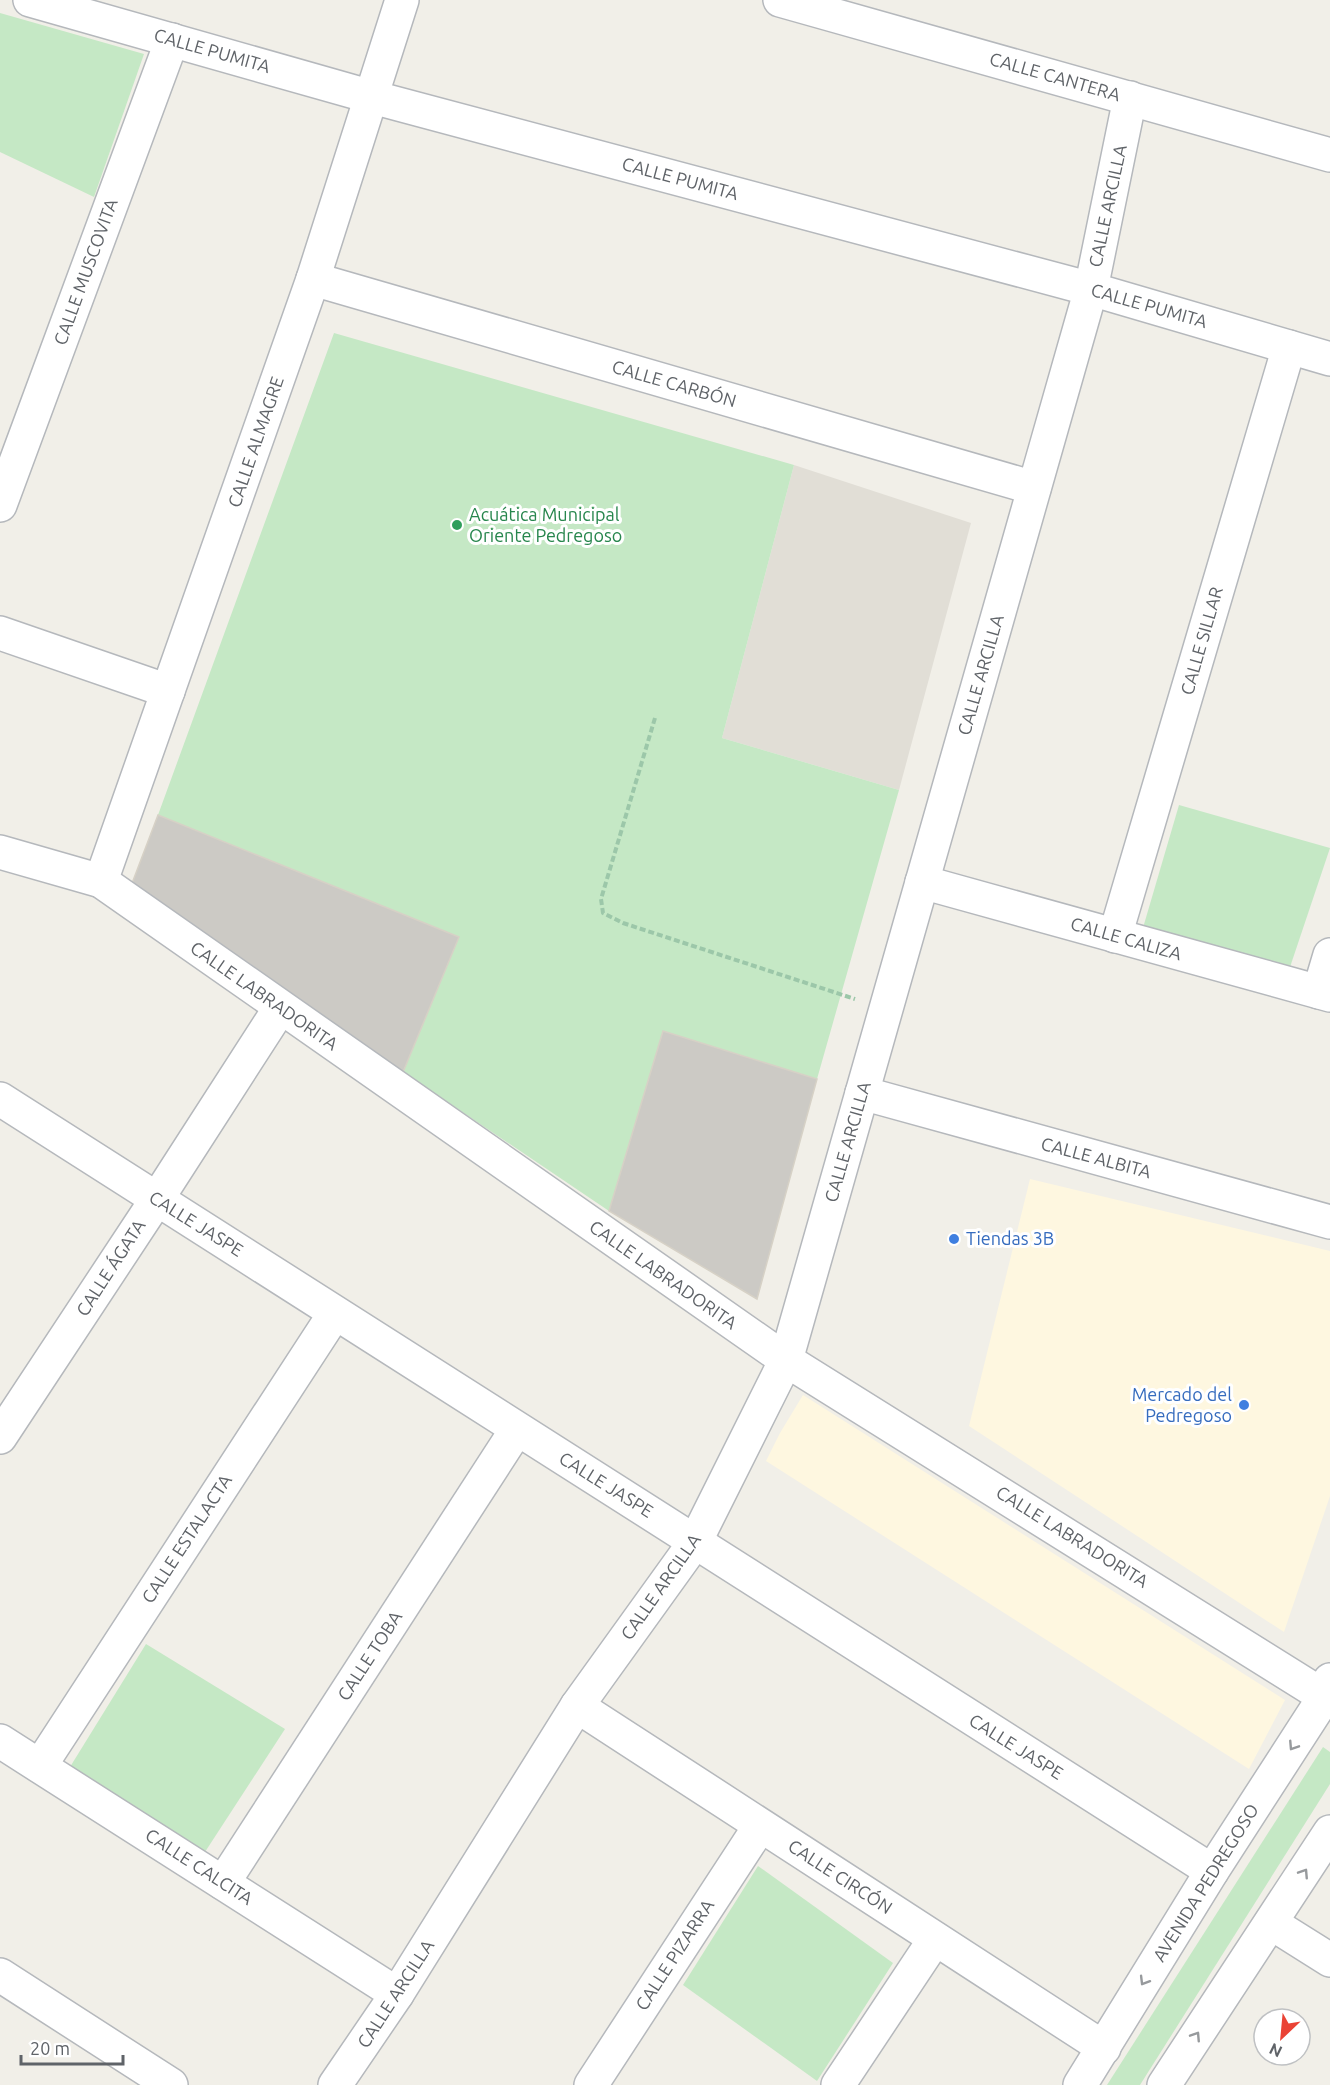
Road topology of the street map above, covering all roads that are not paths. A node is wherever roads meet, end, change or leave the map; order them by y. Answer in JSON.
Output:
{"nodes":[{"id":1,"x":30,"y":0,"type":"edge"},
{"id":2,"x":402,"y":0,"type":"edge"},
{"id":3,"x":780,"y":0,"type":"edge"},
{"id":4,"x":172,"y":39,"type":"junction"},
{"id":5,"x":372,"y":97,"type":"junction"},
{"id":6,"x":1130,"y":98,"type":"junction"},
{"id":7,"x":1330,"y":155,"type":"edge"},
{"id":8,"x":314,"y":279,"type":"junction"},
{"id":9,"x":1091,"y":289,"type":"junction"},
{"id":10,"x":1289,"y":347,"type":"junction"},
{"id":11,"x":1330,"y":359,"type":"edge"},
{"id":12,"x":1034,"y":488,"type":"junction"},
{"id":13,"x":0,"y":504,"type":"edge"},
{"id":14,"x":0,"y":633,"type":"edge"},
{"id":15,"x":168,"y":691,"type":"junction"},
{"id":16,"x":0,"y":852,"type":"edge"},
{"id":17,"x":101,"y":881,"type":"junction"},
{"id":18,"x":922,"y":882,"type":"junction"},
{"id":19,"x":1115,"y":936,"type":"junction"},
{"id":20,"x":1330,"y":955,"type":"edge"},
{"id":21,"x":1325,"y":994,"type":"edge"},
{"id":22,"x":280,"y":1008,"type":"junction"},
{"id":23,"x":862,"y":1093,"type":"junction"},
{"id":24,"x":0,"y":1099,"type":"edge"},
{"id":25,"x":157,"y":1199,"type":"junction"},
{"id":26,"x":1330,"y":1222,"type":"edge"},
{"id":27,"x":335,"y":1313,"type":"junction"},
{"id":28,"x":786,"y":1360,"type":"junction"},
{"id":29,"x":517,"y":1429,"type":"junction"},
{"id":30,"x":0,"y":1437,"type":"edge"},
{"id":31,"x":695,"y":1542,"type":"junction"},
{"id":32,"x":1328,"y":1692,"type":"edge"},
{"id":33,"x":577,"y":1706,"type":"junction"},
{"id":34,"x":0,"y":1741,"type":"edge"},
{"id":35,"x":40,"y":1766,"type":"junction"},
{"id":36,"x":760,"y":1826,"type":"junction"},
{"id":37,"x":1330,"y":1832,"type":"edge"},
{"id":38,"x":1212,"y":1871,"type":"junction"},
{"id":39,"x":224,"y":1883,"type":"junction"},
{"id":40,"x":1271,"y":1923,"type":"junction"},
{"id":41,"x":935,"y":1939,"type":"junction"},
{"id":42,"x":1330,"y":1960,"type":"edge"},
{"id":43,"x":0,"y":1975,"type":"edge"},
{"id":44,"x":397,"y":1994,"type":"junction"},
{"id":45,"x":1104,"y":2048,"type":"junction"},
{"id":46,"x":171,"y":2085,"type":"edge"},
{"id":47,"x":335,"y":2085,"type":"edge"},
{"id":48,"x":591,"y":2085,"type":"edge"},
{"id":49,"x":838,"y":2085,"type":"edge"},
{"id":50,"x":1080,"y":2085,"type":"edge"},
{"id":51,"x":1164,"y":2085,"type":"edge"}],
"edges":[{"from":1,"to":4,"type":"street","name":"CALLE PUMITA"},
{"from":2,"to":5,"type":"street","name":"CALLE ALMAGRE"},
{"from":3,"to":6,"type":"street","name":"CALLE CANTERA"},
{"from":4,"to":5,"type":"street","name":"CALLE PUMITA"},
{"from":4,"to":13,"type":"street","name":"CALLE MUSCOVITA"},
{"from":5,"to":8,"type":"street","name":"CALLE ALMAGRE"},
{"from":5,"to":9,"type":"street","name":"CALLE PUMITA"},
{"from":6,"to":7,"type":"street","name":"CALLE CANTERA"},
{"from":6,"to":9,"type":"street","name":"CALLE ARCILLA"},
{"from":8,"to":12,"type":"street","name":"CALLE CARBÓN"},
{"from":8,"to":15,"type":"street","name":"CALLE ALMAGRE"},
{"from":9,"to":10,"type":"street","name":"CALLE PUMITA"},
{"from":9,"to":12,"type":"street","name":"CALLE ARCILLA"},
{"from":10,"to":11,"type":"street","name":"CALLE PUMITA"},
{"from":10,"to":19,"type":"street","name":"CALLE SILLAR"},
{"from":12,"to":18,"type":"street","name":"CALLE ARCILLA"},
{"from":14,"to":15,"type":"street"},
{"from":15,"to":17,"type":"street","name":"CALLE ALMAGRE"},
{"from":16,"to":17,"type":"street","name":"CALLE LABRADORITA"},
{"from":17,"to":22,"type":"street","name":"CALLE LABRADORITA"},
{"from":18,"to":19,"type":"street","name":"CALLE CALIZA"},
{"from":18,"to":23,"type":"street","name":"CALLE ARCILLA"},
{"from":19,"to":21,"type":"street","name":"CALLE CALIZA"},
{"from":20,"to":21,"type":"street"},
{"from":22,"to":25,"type":"street","name":"CALLE ÁGATA"},
{"from":22,"to":28,"type":"street","name":"CALLE LABRADORITA"},
{"from":23,"to":26,"type":"street","name":"CALLE ALBITA"},
{"from":23,"to":28,"type":"street","name":"CALLE ARCILLA"},
{"from":24,"to":25,"type":"street","name":"CALLE JASPE"},
{"from":25,"to":27,"type":"street","name":"CALLE JASPE"},
{"from":25,"to":30,"type":"street","name":"CALLE ÁGATA"},
{"from":27,"to":29,"type":"street","name":"CALLE JASPE"},
{"from":27,"to":35,"type":"street","name":"CALLE ESTALACTA"},
{"from":28,"to":31,"type":"street","name":"CALLE ARCILLA"},
{"from":28,"to":32,"type":"street","name":"CALLE LABRADORITA"},
{"from":29,"to":31,"type":"street","name":"CALLE JASPE"},
{"from":29,"to":39,"type":"street","name":"CALLE TOBA"},
{"from":31,"to":33,"type":"street","name":"CALLE ARCILLA"},
{"from":31,"to":38,"type":"street","name":"CALLE JASPE"},
{"from":32,"to":38,"type":"street","name":"AVENIDA PEDREGOSO","one_way":true},
{"from":33,"to":36,"type":"street","name":"CALLE CIRCÓN"},
{"from":33,"to":44,"type":"street","name":"CALLE ARCILLA"},
{"from":34,"to":35,"type":"street","name":"CALLE CALCITA"},
{"from":35,"to":39,"type":"street","name":"CALLE CALCITA"},
{"from":36,"to":41,"type":"street","name":"CALLE CIRCÓN"},
{"from":36,"to":48,"type":"street","name":"CALLE PIZARRA"},
{"from":40,"to":37,"type":"street","one_way":true},
{"from":38,"to":45,"type":"street","name":"AVENIDA PEDREGOSO","one_way":true},
{"from":39,"to":44,"type":"street","name":"CALLE CALCITA"},
{"from":40,"to":42,"type":"street"},
{"from":51,"to":40,"type":"street","one_way":true},
{"from":41,"to":45,"type":"street","name":"CALLE CIRCÓN"},
{"from":41,"to":49,"type":"street"},
{"from":43,"to":46,"type":"street"},
{"from":44,"to":47,"type":"street","name":"CALLE ARCILLA"},
{"from":45,"to":50,"type":"street","name":"AVENIDA PEDREGOSO"}]}
